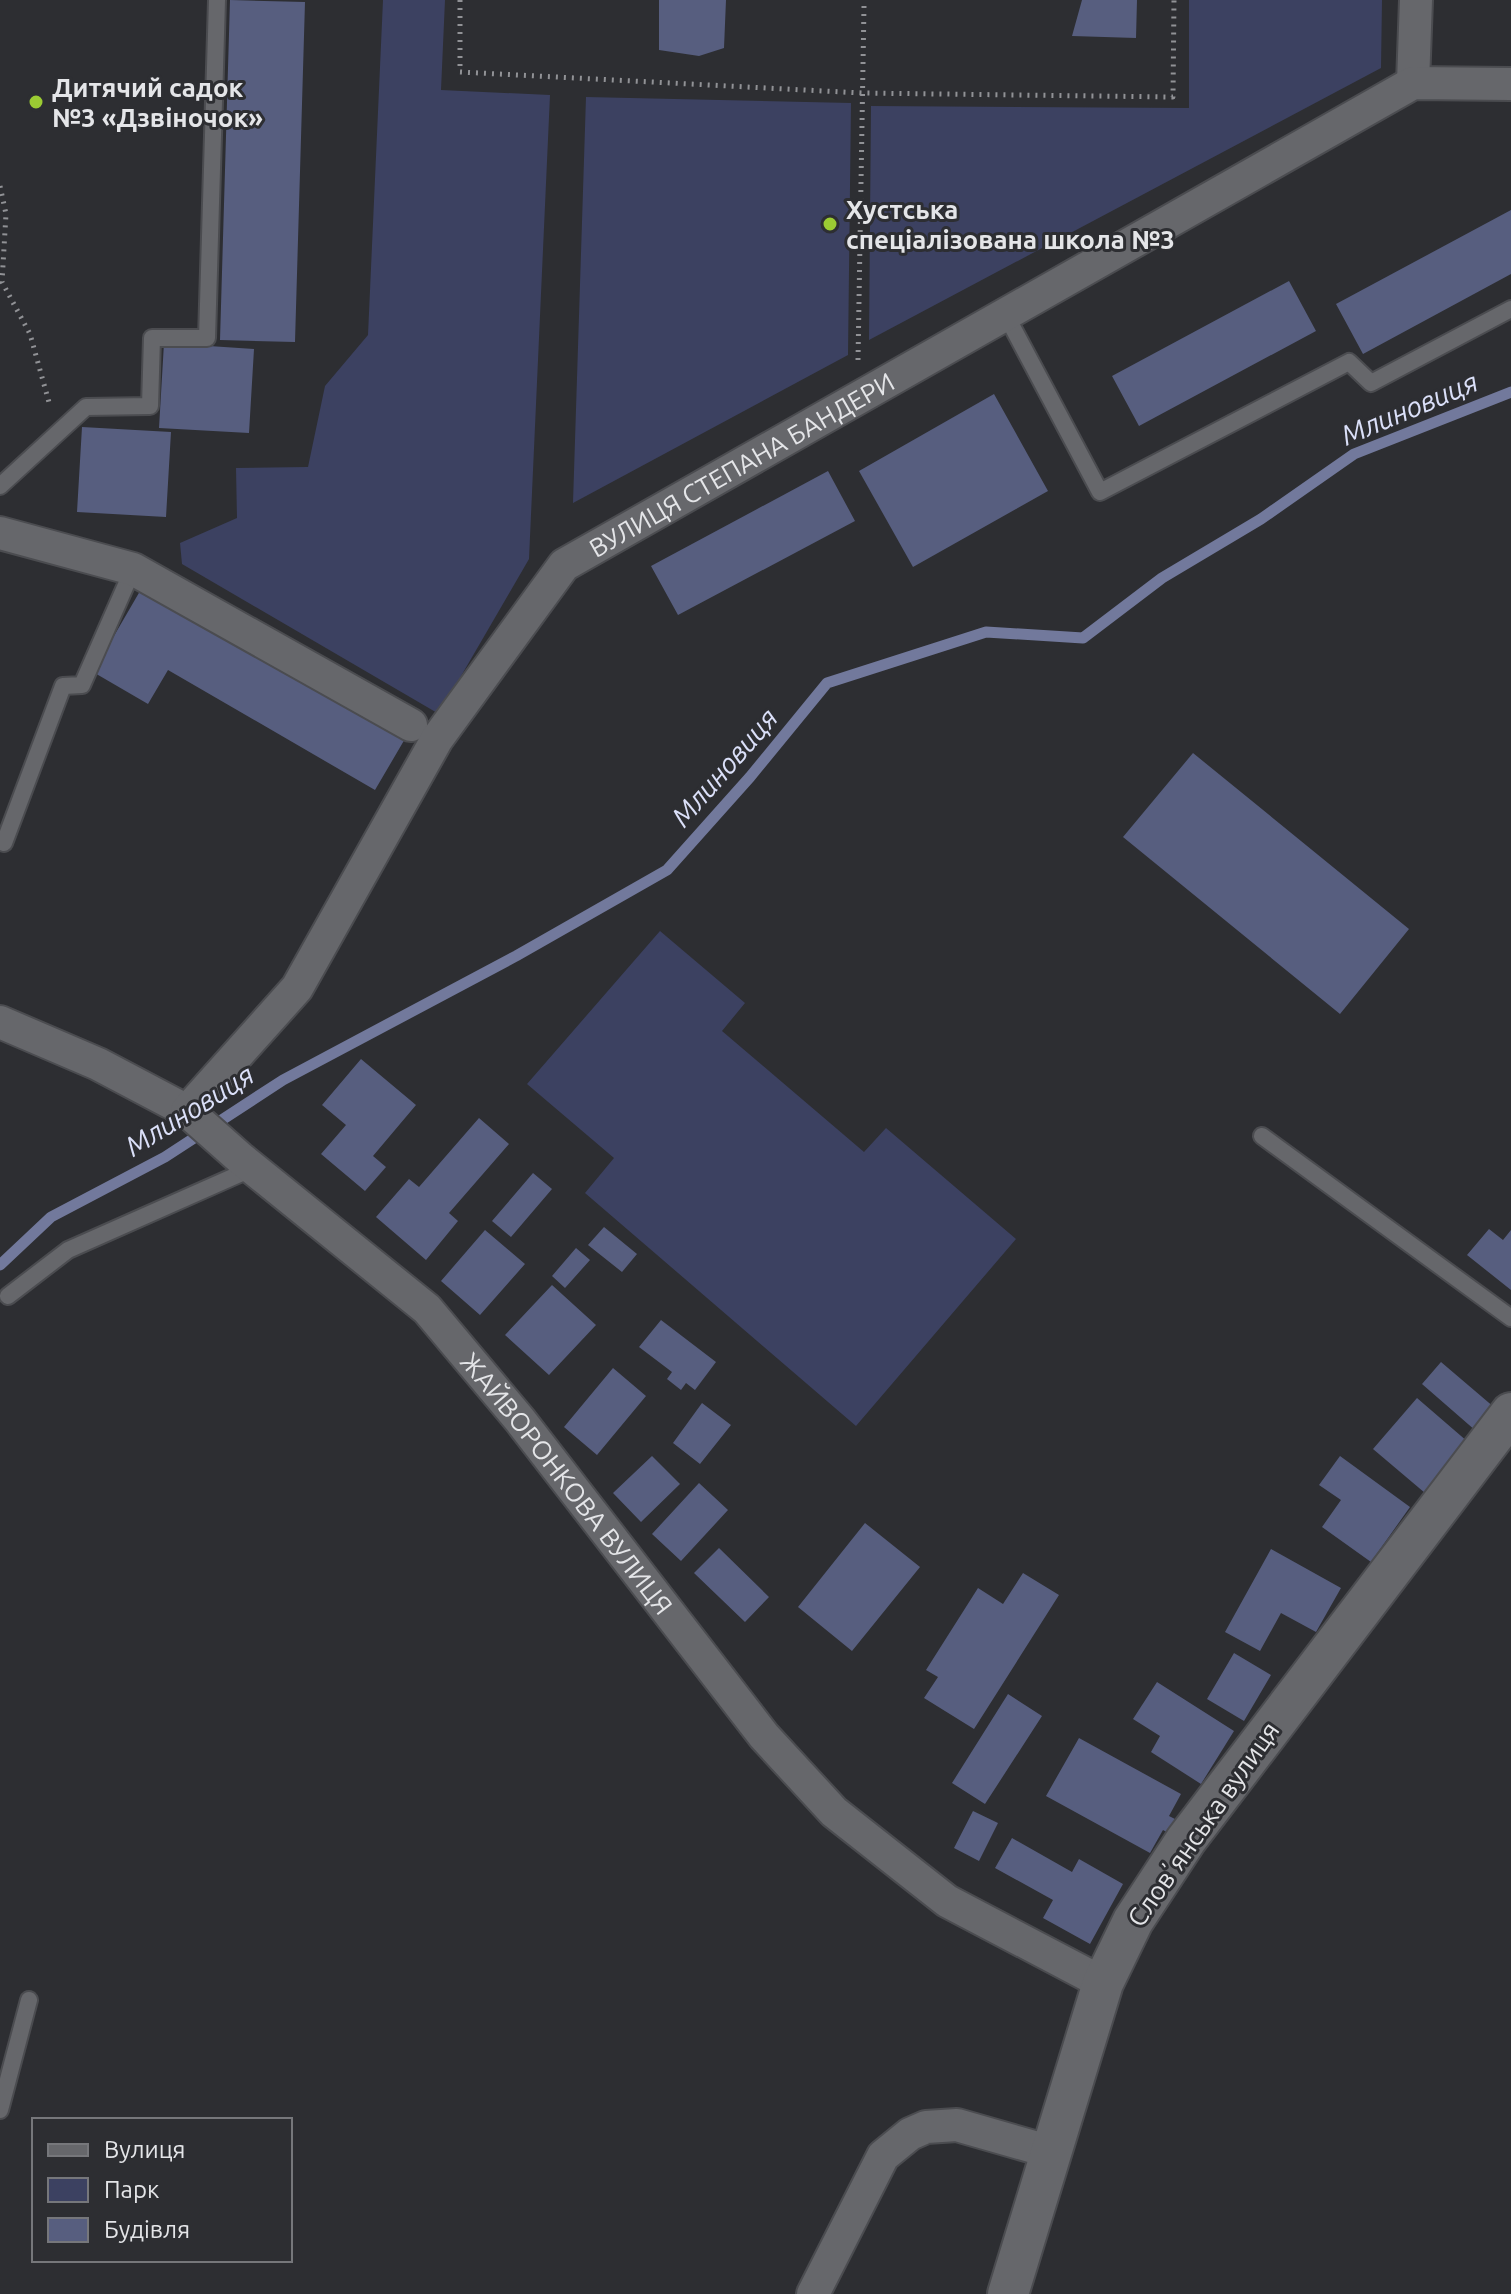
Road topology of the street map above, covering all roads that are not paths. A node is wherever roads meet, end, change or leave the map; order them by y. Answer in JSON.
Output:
{"nodes":[{"id":1,"x":217,"y":0,"type":"edge"},
{"id":2,"x":1416,"y":0,"type":"edge"},
{"id":3,"x":1413,"y":83,"type":"junction"},
{"id":4,"x":1511,"y":84,"type":"edge"},
{"id":5,"x":1511,"y":309,"type":"edge"},
{"id":6,"x":1006,"y":315,"type":"junction"},
{"id":7,"x":0,"y":486,"type":"edge"},
{"id":8,"x":0,"y":533,"type":"edge"},
{"id":9,"x":133,"y":569,"type":"junction"},
{"id":10,"x":411,"y":725,"type":"dead end"},
{"id":11,"x":4,"y":843,"type":"dead end"},
{"id":12,"x":0,"y":1022,"type":"edge"},
{"id":13,"x":187,"y":1111,"type":"junction"},
{"id":14,"x":1262,"y":1136,"type":"dead end"},
{"id":15,"x":247,"y":1163,"type":"junction"},
{"id":16,"x":8,"y":1296,"type":"dead end"},
{"id":17,"x":1511,"y":1318,"type":"edge"},
{"id":18,"x":1511,"y":1413,"type":"edge"},
{"id":19,"x":1103,"y":1983,"type":"junction"},
{"id":20,"x":29,"y":2000,"type":"dead end"},
{"id":21,"x":0,"y":2110,"type":"edge"},
{"id":22,"x":1051,"y":2152,"type":"junction"},
{"id":23,"x":813,"y":2294,"type":"edge"},
{"id":24,"x":1008,"y":2294,"type":"edge"}],
"edges":[{"from":1,"to":7,"type":"lane"},
{"from":2,"to":3,"type":"street"},
{"from":3,"to":4,"type":"street"},
{"from":3,"to":6,"type":"street","name":"ВУЛИЦЯ СТЕПАНА БАНДЕРИ"},
{"from":5,"to":6,"type":"lane"},
{"from":6,"to":13,"type":"street","name":"ВУЛИЦЯ СТЕПАНА БАНДЕРИ"},
{"from":8,"to":9,"type":"street"},
{"from":9,"to":10,"type":"street"},
{"from":9,"to":11,"type":"lane"},
{"from":12,"to":13,"type":"street","name":"ЖАЙВОРОНКОВА ВУЛИЦЯ"},
{"from":13,"to":15,"type":"street","name":"ЖАЙВОРОНКОВА ВУЛИЦЯ"},
{"from":14,"to":17,"type":"lane"},
{"from":15,"to":16,"type":"lane"},
{"from":15,"to":19,"type":"street","name":"ЖАЙВОРОНКОВА ВУЛИЦЯ"},
{"from":18,"to":19,"type":"street","name":"Словʼянська вулиця"},
{"from":19,"to":22,"type":"street","name":"Словʼянська вулиця"},
{"from":20,"to":21,"type":"lane"},
{"from":22,"to":23,"type":"street"},
{"from":22,"to":24,"type":"street","name":"Словʼянська вулиця"}]}
